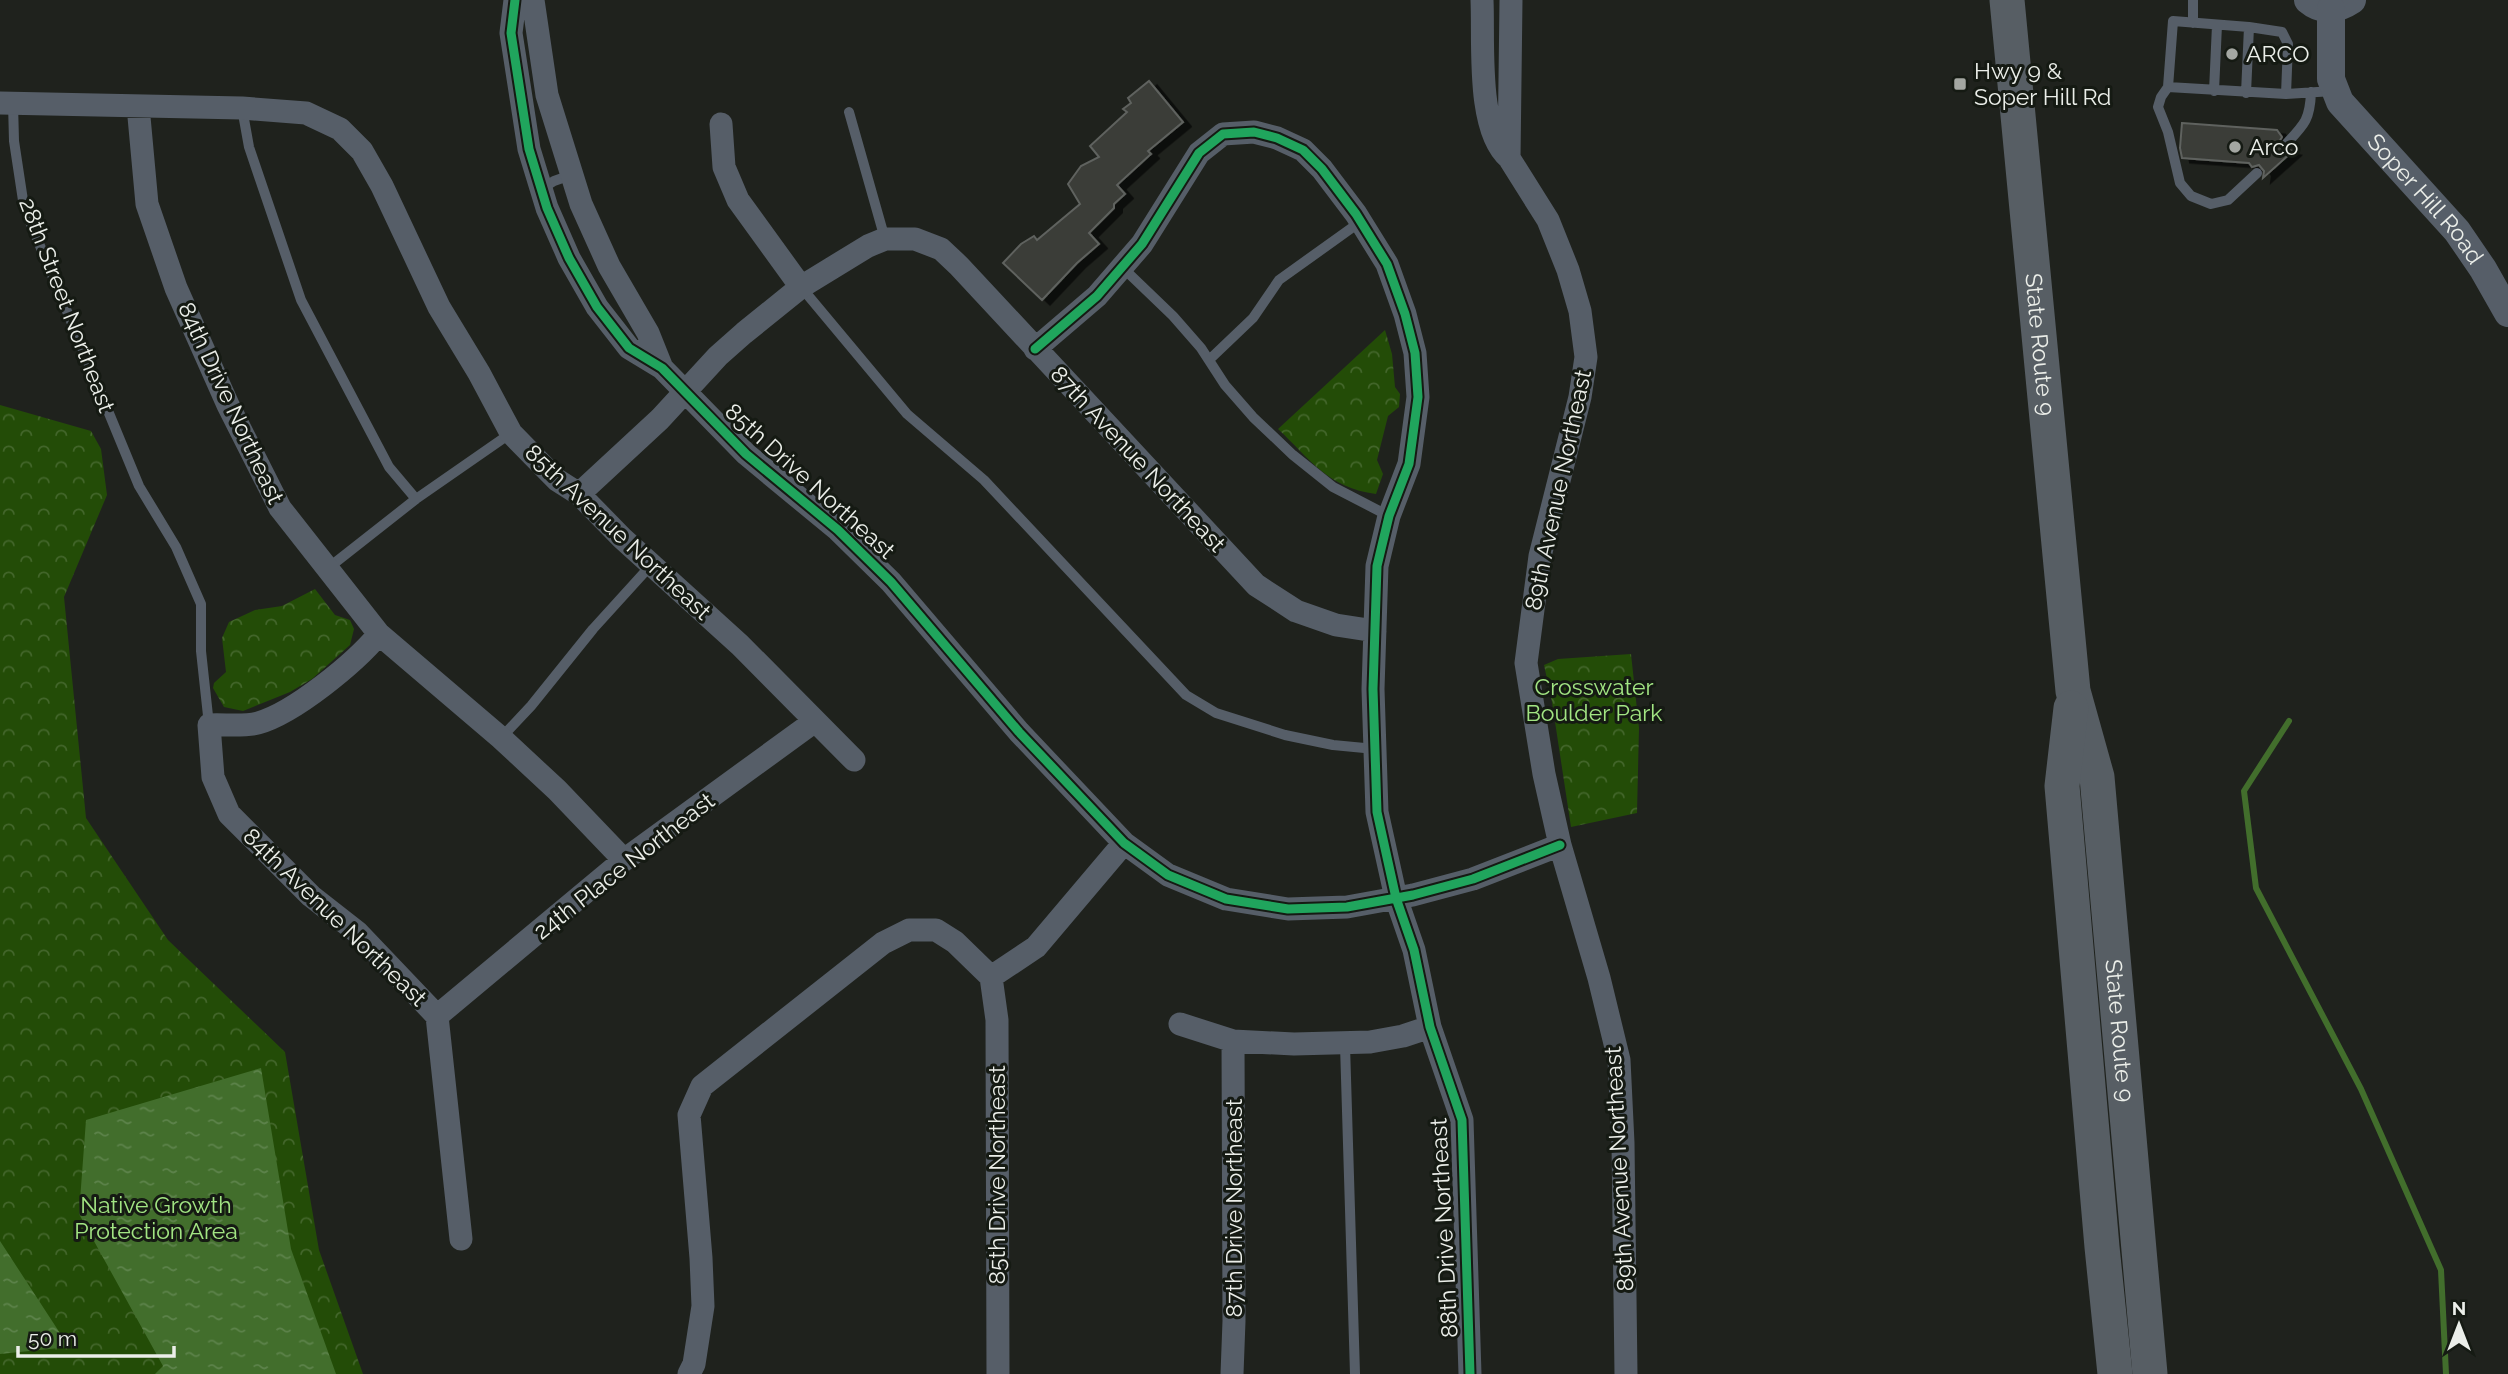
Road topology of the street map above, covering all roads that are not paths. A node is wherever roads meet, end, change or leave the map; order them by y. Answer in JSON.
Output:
{"nodes":[{"id":1,"x":515,"y":0,"type":"edge"},
{"id":2,"x":533,"y":0,"type":"edge"},
{"id":3,"x":1482,"y":0,"type":"edge"},
{"id":4,"x":1511,"y":0,"type":"edge"},
{"id":5,"x":2007,"y":0,"type":"edge"},
{"id":6,"x":2193,"y":0,"type":"edge"},
{"id":7,"x":2330,"y":3,"type":"edge"},
{"id":8,"x":2193,"y":23,"type":"junction"},
{"id":9,"x":2217,"y":25,"type":"junction"},
{"id":10,"x":2249,"y":27,"type":"junction"},
{"id":11,"x":2168,"y":87,"type":"junction"},
{"id":12,"x":2214,"y":91,"type":"junction"},
{"id":13,"x":2323,"y":91,"type":"junction"},
{"id":14,"x":2246,"y":93,"type":"junction"},
{"id":15,"x":2286,"y":94,"type":"junction"},
{"id":16,"x":7,"y":103,"type":"edge"},
{"id":17,"x":138,"y":106,"type":"junction"},
{"id":18,"x":242,"y":108,"type":"junction"},
{"id":19,"x":849,"y":112,"type":"dead end"},
{"id":20,"x":721,"y":124,"type":"dead end"},
{"id":21,"x":340,"y":129,"type":"joint"},
{"id":22,"x":2287,"y":143,"type":"dead end"},
{"id":23,"x":1509,"y":158,"type":"junction"},
{"id":24,"x":2257,"y":173,"type":"dead end"},
{"id":25,"x":571,"y":175,"type":"junction"},
{"id":26,"x":541,"y":189,"type":"junction"},
{"id":27,"x":1360,"y":222,"type":"junction"},
{"id":28,"x":885,"y":239,"type":"junction"},
{"id":29,"x":1122,"y":267,"type":"junction"},
{"id":30,"x":801,"y":287,"type":"junction"},
{"id":31,"x":2508,"y":313,"type":"edge"},
{"id":32,"x":1035,"y":349,"type":"junction"},
{"id":33,"x":1209,"y":359,"type":"junction"},
{"id":34,"x":662,"y":368,"type":"junction"},
{"id":35,"x":686,"y":391,"type":"junction"},
{"id":36,"x":511,"y":432,"type":"junction"},
{"id":37,"x":579,"y":494,"type":"junction"},
{"id":38,"x":416,"y":499,"type":"junction"},
{"id":39,"x":1389,"y":516,"type":"junction"},
{"id":40,"x":652,"y":564,"type":"junction"},
{"id":41,"x":327,"y":569,"type":"junction"},
{"id":42,"x":1376,"y":631,"type":"junction"},
{"id":43,"x":379,"y":634,"type":"junction"},
{"id":44,"x":2073,"y":691,"type":"junction"},
{"id":45,"x":815,"y":721,"type":"junction"},
{"id":46,"x":209,"y":725,"type":"junction"},
{"id":47,"x":501,"y":738,"type":"junction"},
{"id":48,"x":1375,"y":749,"type":"junction"},
{"id":49,"x":854,"y":760,"type":"dead end"},
{"id":50,"x":1124,"y":843,"type":"junction"},
{"id":51,"x":1560,"y":845,"type":"junction"},
{"id":52,"x":624,"y":860,"type":"junction"},
{"id":53,"x":1396,"y":898,"type":"junction"},
{"id":54,"x":991,"y":976,"type":"junction"},
{"id":55,"x":437,"y":1016,"type":"junction"},
{"id":56,"x":1180,"y":1024,"type":"dead end"},
{"id":57,"x":1430,"y":1027,"type":"junction"},
{"id":58,"x":1233,"y":1041,"type":"junction"},
{"id":59,"x":1345,"y":1045,"type":"junction"},
{"id":60,"x":461,"y":1239,"type":"dead end"},
{"id":61,"x":689,"y":1374,"type":"edge"},
{"id":62,"x":998,"y":1374,"type":"edge"},
{"id":63,"x":1232,"y":1374,"type":"edge"},
{"id":64,"x":1355,"y":1374,"type":"edge"},
{"id":65,"x":1470,"y":1374,"type":"edge"},
{"id":66,"x":1626,"y":1374,"type":"edge"},
{"id":67,"x":2115,"y":1374,"type":"edge"},
{"id":68,"x":2150,"y":1374,"type":"edge"}],
"edges":[{"from":1,"to":26,"type":"street","name":"85th Drive Northeast"},
{"from":2,"to":25,"type":"street","name":"85th Drive Northeast"},
{"from":3,"to":23,"type":"street","name":"89th Avenue Northeast"},
{"from":4,"to":23,"type":"street"},
{"from":5,"to":44,"type":"main road","name":"State Route 9"},
{"from":6,"to":8,"type":"lane"},
{"from":7,"to":13,"type":"street"},
{"from":8,"to":9,"type":"lane"},
{"from":8,"to":11,"type":"lane"},
{"from":9,"to":10,"type":"lane"},
{"from":9,"to":12,"type":"lane"},
{"from":10,"to":14,"type":"lane"},
{"from":10,"to":15,"type":"lane"},
{"from":11,"to":12,"type":"lane"},
{"from":11,"to":24,"type":"lane"},
{"from":12,"to":14,"type":"lane"},
{"from":13,"to":15,"type":"lane"},
{"from":13,"to":22,"type":"lane"},
{"from":13,"to":31,"type":"street","name":"Soper Hill Road"},
{"from":14,"to":15,"type":"lane"},
{"from":16,"to":17,"type":"street","name":"28th Street Northeast"},
{"from":16,"to":46,"type":"lane","name":"28th Street Northeast"},
{"from":17,"to":18,"type":"street","name":"28th Street Northeast"},
{"from":17,"to":41,"type":"street","name":"84th Drive Northeast"},
{"from":18,"to":21,"type":"street","name":"28th Street Northeast"},
{"from":18,"to":38,"type":"lane"},
{"from":19,"to":28,"type":"lane"},
{"from":20,"to":30,"type":"street"},
{"from":21,"to":36,"type":"street","name":"85th Avenue Northeast"},
{"from":23,"to":51,"type":"street","name":"89th Avenue Northeast"},
{"from":25,"to":26,"type":"lane"},
{"from":25,"to":34,"type":"street","name":"85th Drive Northeast"},
{"from":26,"to":34,"type":"street","name":"85th Drive Northeast"},
{"from":27,"to":29,"type":"street","name":"88th Drive Northeast"},
{"from":27,"to":33,"type":"lane"},
{"from":27,"to":39,"type":"street","name":"88th Drive Northeast"},
{"from":28,"to":30,"type":"street"},
{"from":28,"to":32,"type":"street","name":"87th Avenue Northeast"},
{"from":29,"to":32,"type":"street","name":"88th Drive Northeast"},
{"from":29,"to":33,"type":"lane"},
{"from":30,"to":35,"type":"street"},
{"from":30,"to":48,"type":"lane"},
{"from":32,"to":42,"type":"street","name":"87th Avenue Northeast"},
{"from":33,"to":39,"type":"lane"},
{"from":34,"to":35,"type":"street","name":"85th Drive Northeast"},
{"from":35,"to":37,"type":"street"},
{"from":35,"to":50,"type":"street","name":"85th Drive Northeast"},
{"from":36,"to":37,"type":"street","name":"85th Avenue Northeast"},
{"from":36,"to":38,"type":"lane"},
{"from":37,"to":40,"type":"street","name":"85th Avenue Northeast"},
{"from":38,"to":41,"type":"lane"},
{"from":39,"to":42,"type":"street","name":"88th Drive Northeast"},
{"from":40,"to":45,"type":"street","name":"85th Avenue Northeast"},
{"from":40,"to":47,"type":"lane"},
{"from":41,"to":43,"type":"street","name":"84th Drive Northeast"},
{"from":42,"to":48,"type":"street","name":"88th Drive Northeast"},
{"from":43,"to":46,"type":"street"},
{"from":43,"to":47,"type":"street","name":"84th Drive Northeast"},
{"from":44,"to":67,"type":"main road","name":"State Route 9"},
{"from":44,"to":68,"type":"main road","name":"State Route 9"},
{"from":45,"to":49,"type":"street","name":"85th Avenue Northeast"},
{"from":45,"to":52,"type":"street","name":"24th Place Northeast"},
{"from":46,"to":55,"type":"street","name":"84th Avenue Northeast"},
{"from":47,"to":52,"type":"street","name":"84th Drive Northeast"},
{"from":48,"to":53,"type":"street","name":"88th Drive Northeast"},
{"from":50,"to":53,"type":"street","name":"85th Drive Northeast"},
{"from":50,"to":54,"type":"street"},
{"from":51,"to":53,"type":"street","name":"85th Drive Northeast"},
{"from":51,"to":66,"type":"street","name":"89th Avenue Northeast"},
{"from":52,"to":55,"type":"street","name":"24th Place Northeast"},
{"from":53,"to":57,"type":"street","name":"88th Drive Northeast"},
{"from":54,"to":61,"type":"street"},
{"from":54,"to":62,"type":"street","name":"85th Drive Northeast"},
{"from":55,"to":60,"type":"street","name":"84th Avenue Northeast"},
{"from":56,"to":58,"type":"street"},
{"from":57,"to":59,"type":"street"},
{"from":57,"to":65,"type":"street","name":"88th Drive Northeast"},
{"from":58,"to":59,"type":"street"},
{"from":58,"to":63,"type":"street","name":"87th Drive Northeast"},
{"from":59,"to":64,"type":"lane"}]}
